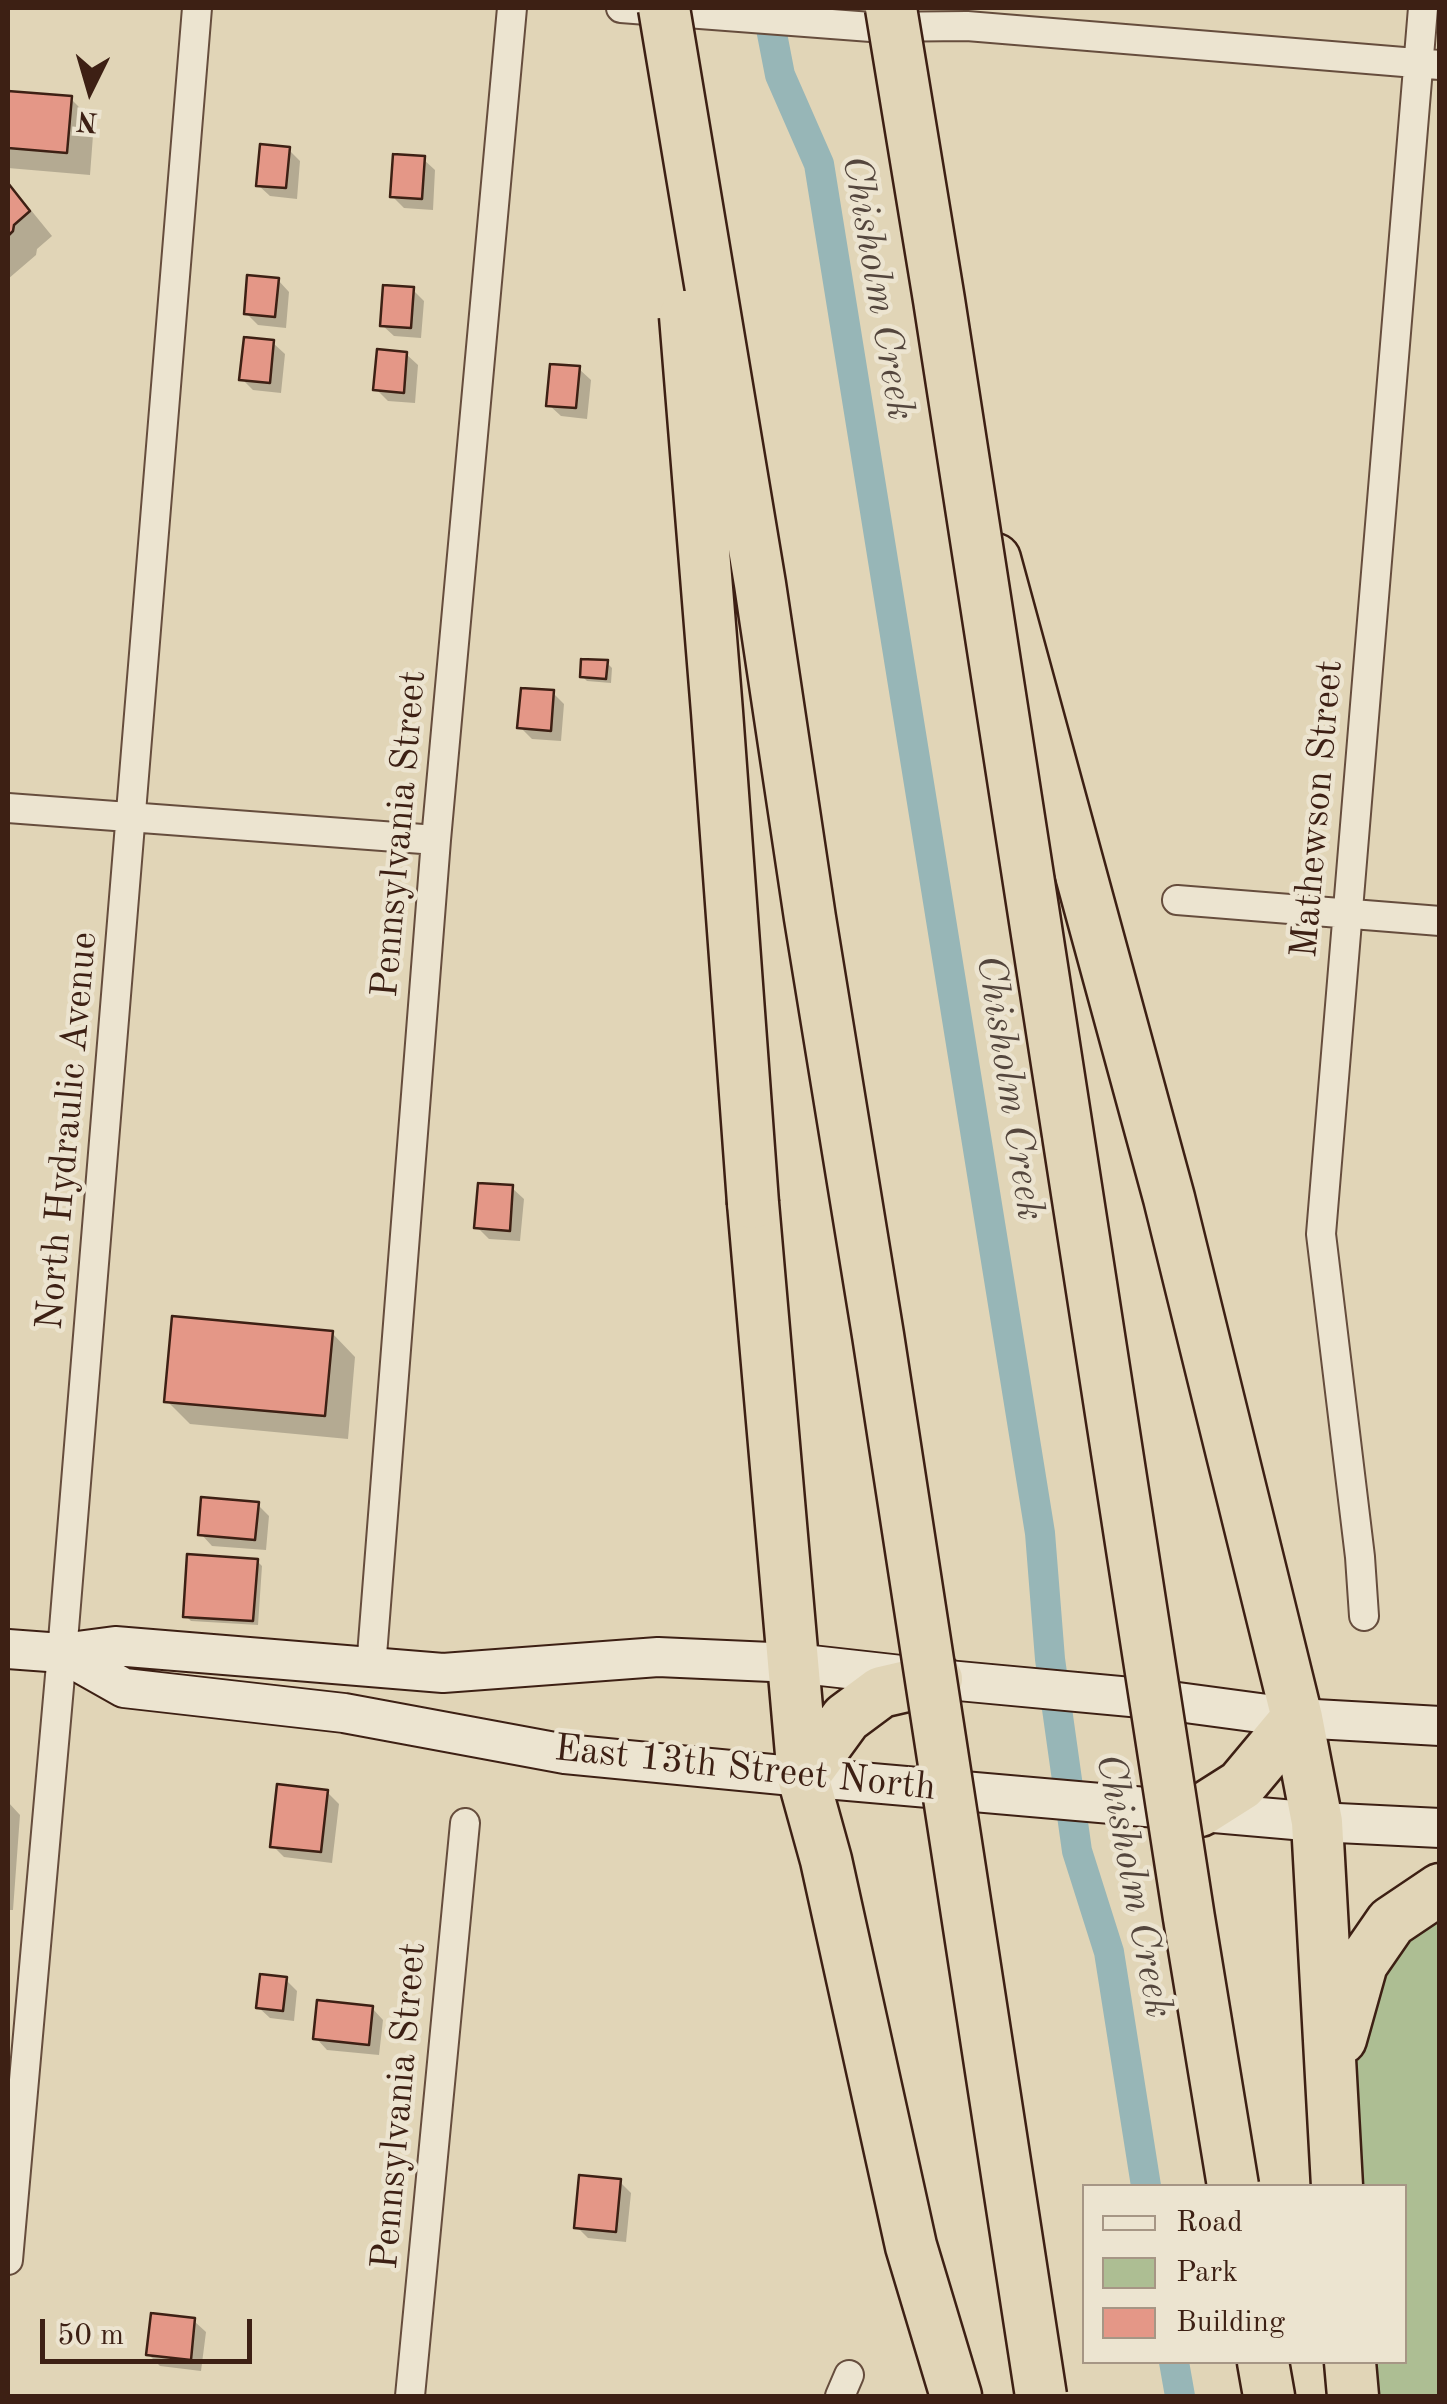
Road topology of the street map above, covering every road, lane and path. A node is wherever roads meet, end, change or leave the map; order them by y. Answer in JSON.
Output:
{"nodes":[{"id":1,"x":198,"y":8,"type":"edge"},
{"id":2,"x":512,"y":8,"type":"edge"},
{"id":3,"x":621,"y":8,"type":"edge"},
{"id":4,"x":1423,"y":8,"type":"edge"},
{"id":5,"x":664,"y":9,"type":"edge"},
{"id":6,"x":968,"y":16,"type":"edge"},
{"id":7,"x":881,"y":17,"type":"edge"},
{"id":8,"x":1429,"y":64,"type":"edge"},
{"id":9,"x":939,"y":300,"type":"junction"},
{"id":10,"x":8,"y":808,"type":"edge"},
{"id":11,"x":131,"y":818,"type":"junction"},
{"id":12,"x":436,"y":840,"type":"junction"},
{"id":13,"x":1178,"y":900,"type":"dead end"},
{"id":14,"x":1347,"y":913,"type":"junction"},
{"id":15,"x":1440,"y":921,"type":"edge"},
{"id":16,"x":1364,"y":1616,"type":"dead end"},
{"id":17,"x":8,"y":1649,"type":"edge"},
{"id":18,"x":62,"y":1653,"type":"junction"},
{"id":19,"x":794,"y":1663,"type":"junction"},
{"id":20,"x":371,"y":1668,"type":"junction"},
{"id":21,"x":937,"y":1679,"type":"junction"},
{"id":22,"x":1296,"y":1718,"type":"junction"},
{"id":23,"x":1440,"y":1726,"type":"edge"},
{"id":24,"x":803,"y":1777,"type":"junction"},
{"id":25,"x":1200,"y":1810,"type":"junction"},
{"id":26,"x":1318,"y":1822,"type":"junction"},
{"id":27,"x":465,"y":1823,"type":"dead end"},
{"id":28,"x":1440,"y":1828,"type":"edge"},
{"id":29,"x":1440,"y":1889,"type":"edge"},
{"id":30,"x":1330,"y":2088,"type":"junction"},
{"id":31,"x":1234,"y":2184,"type":"edge"},
{"id":32,"x":1337,"y":2184,"type":"edge"},
{"id":33,"x":8,"y":2260,"type":"edge"},
{"id":34,"x":1263,"y":2364,"type":"edge"},
{"id":35,"x":1350,"y":2364,"type":"edge"},
{"id":36,"x":410,"y":2396,"type":"edge"},
{"id":37,"x":956,"y":2396,"type":"edge"},
{"id":38,"x":1041,"y":2396,"type":"edge"},
{"id":39,"x":1268,"y":2396,"type":"edge"},
{"id":40,"x":1353,"y":2396,"type":"edge"}],
"edges":[{"from":1,"to":11,"type":"street","name":"North Hydraulic Avenue"},
{"from":2,"to":12,"type":"street","name":"Pennsylvania Street"},
{"from":3,"to":5,"type":"street"},
{"from":4,"to":8,"type":"street","name":"Mathewson Street"},
{"from":5,"to":7,"type":"street"},
{"from":5,"to":19,"type":"highway","bridge":true},
{"from":5,"to":38,"type":"highway","bridge":true},
{"from":6,"to":7,"type":"street"},
{"from":6,"to":8,"type":"street"},
{"from":7,"to":9,"type":"highway","bridge":true},
{"from":8,"to":14,"type":"street","name":"Mathewson Street"},
{"from":9,"to":22,"type":"highway","bridge":true},
{"from":9,"to":31,"type":"highway","bridge":true},
{"from":10,"to":11,"type":"street"},
{"from":11,"to":12,"type":"street"},
{"from":11,"to":18,"type":"street","name":"North Hydraulic Avenue"},
{"from":12,"to":20,"type":"street","name":"Pennsylvania Street"},
{"from":13,"to":14,"type":"street"},
{"from":14,"to":15,"type":"street"},
{"from":14,"to":16,"type":"street","name":"Mathewson Street"},
{"from":17,"to":18,"type":"main road","name":"East 13th Street North"},
{"from":18,"to":20,"type":"main road","name":"East 13th Street North"},
{"from":18,"to":24,"type":"main road","name":"East 13th Street North"},
{"from":18,"to":33,"type":"street","name":"North Hydraulic Avenue"},
{"from":19,"to":20,"type":"main road","name":"East 13th Street North"},
{"from":19,"to":21,"type":"main road","name":"East 13th Street North"},
{"from":19,"to":24,"type":"highway"},
{"from":21,"to":22,"type":"main road","name":"East 13th Street North"},
{"from":21,"to":24,"type":"highway"},
{"from":22,"to":23,"type":"main road","name":"East 13th Street North"},
{"from":22,"to":25,"type":"highway"},
{"from":22,"to":26,"type":"highway"},
{"from":24,"to":25,"type":"main road","name":"East 13th Street North"},
{"from":24,"to":37,"type":"highway"},
{"from":25,"to":26,"type":"main road","name":"East 13th Street North"},
{"from":26,"to":28,"type":"main road","name":"East 13th Street North"},
{"from":26,"to":30,"type":"highway"},
{"from":27,"to":36,"type":"street","name":"Pennsylvania Street"},
{"from":29,"to":30,"type":"highway"},
{"from":30,"to":32,"type":"highway"},
{"from":34,"to":39,"type":"highway"},
{"from":35,"to":40,"type":"highway"}]}
